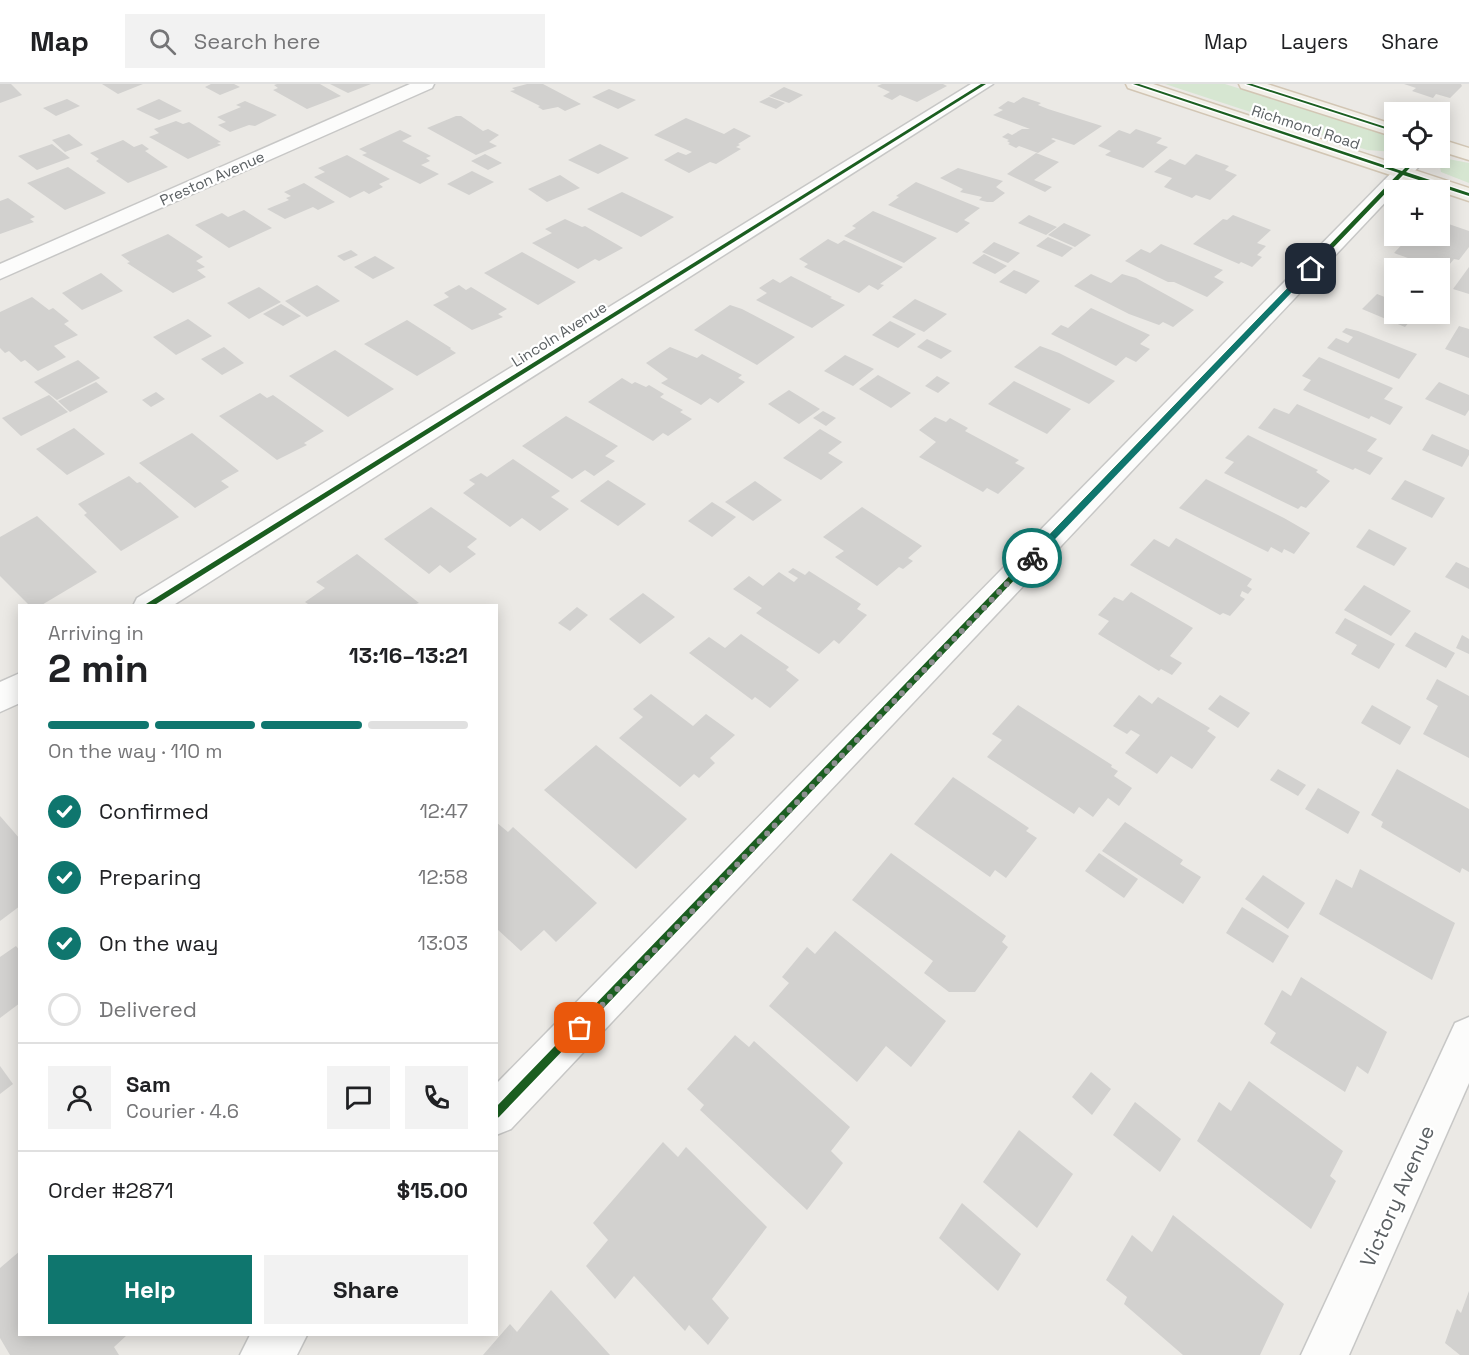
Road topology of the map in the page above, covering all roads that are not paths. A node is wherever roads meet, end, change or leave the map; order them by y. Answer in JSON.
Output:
{"nodes":[{"id":1,"x":425,"y":84,"type":"edge"},
{"id":2,"x":984,"y":84,"type":"edge"},
{"id":3,"x":1135,"y":84,"type":"edge"},
{"id":4,"x":1248,"y":84,"type":"edge"},
{"id":5,"x":1384,"y":127,"type":"edge"},
{"id":6,"x":1450,"y":148,"type":"edge"},
{"id":7,"x":1469,"y":154,"type":"edge"},
{"id":8,"x":1384,"y":157,"type":"edge"},
{"id":9,"x":1407,"y":168,"type":"edge"},
{"id":10,"x":1416,"y":168,"type":"edge"},
{"id":11,"x":1469,"y":195,"type":"edge"},
{"id":12,"x":0,"y":272,"type":"edge"},
{"id":13,"x":151,"y":604,"type":"edge"},
{"id":14,"x":18,"y":687,"type":"edge"},
{"id":15,"x":0,"y":699,"type":"edge"},
{"id":16,"x":1469,"y":1037,"type":"edge"},
{"id":17,"x":498,"y":1112,"type":"edge"},
{"id":18,"x":282,"y":1336,"type":"edge"},
{"id":19,"x":264,"y":1355,"type":"edge"},
{"id":20,"x":1325,"y":1355,"type":"edge"}],
"edges":[{"from":1,"to":12,"type":"street","name":"Preston Avenue"},
{"from":2,"to":13,"type":"street","name":"Lincoln Avenue"},
{"from":3,"to":8,"type":"main road","name":"Richmond Road"},
{"from":4,"to":5,"type":"main road","name":"Richmond Road"},
{"from":6,"to":7,"type":"main road"},
{"from":9,"to":17,"type":"street"},
{"from":10,"to":11,"type":"main road","name":"Richmond Road"},
{"from":14,"to":15,"type":"street"},
{"from":16,"to":20,"type":"street","name":"Victory Avenue"},
{"from":18,"to":19,"type":"street"}]}
